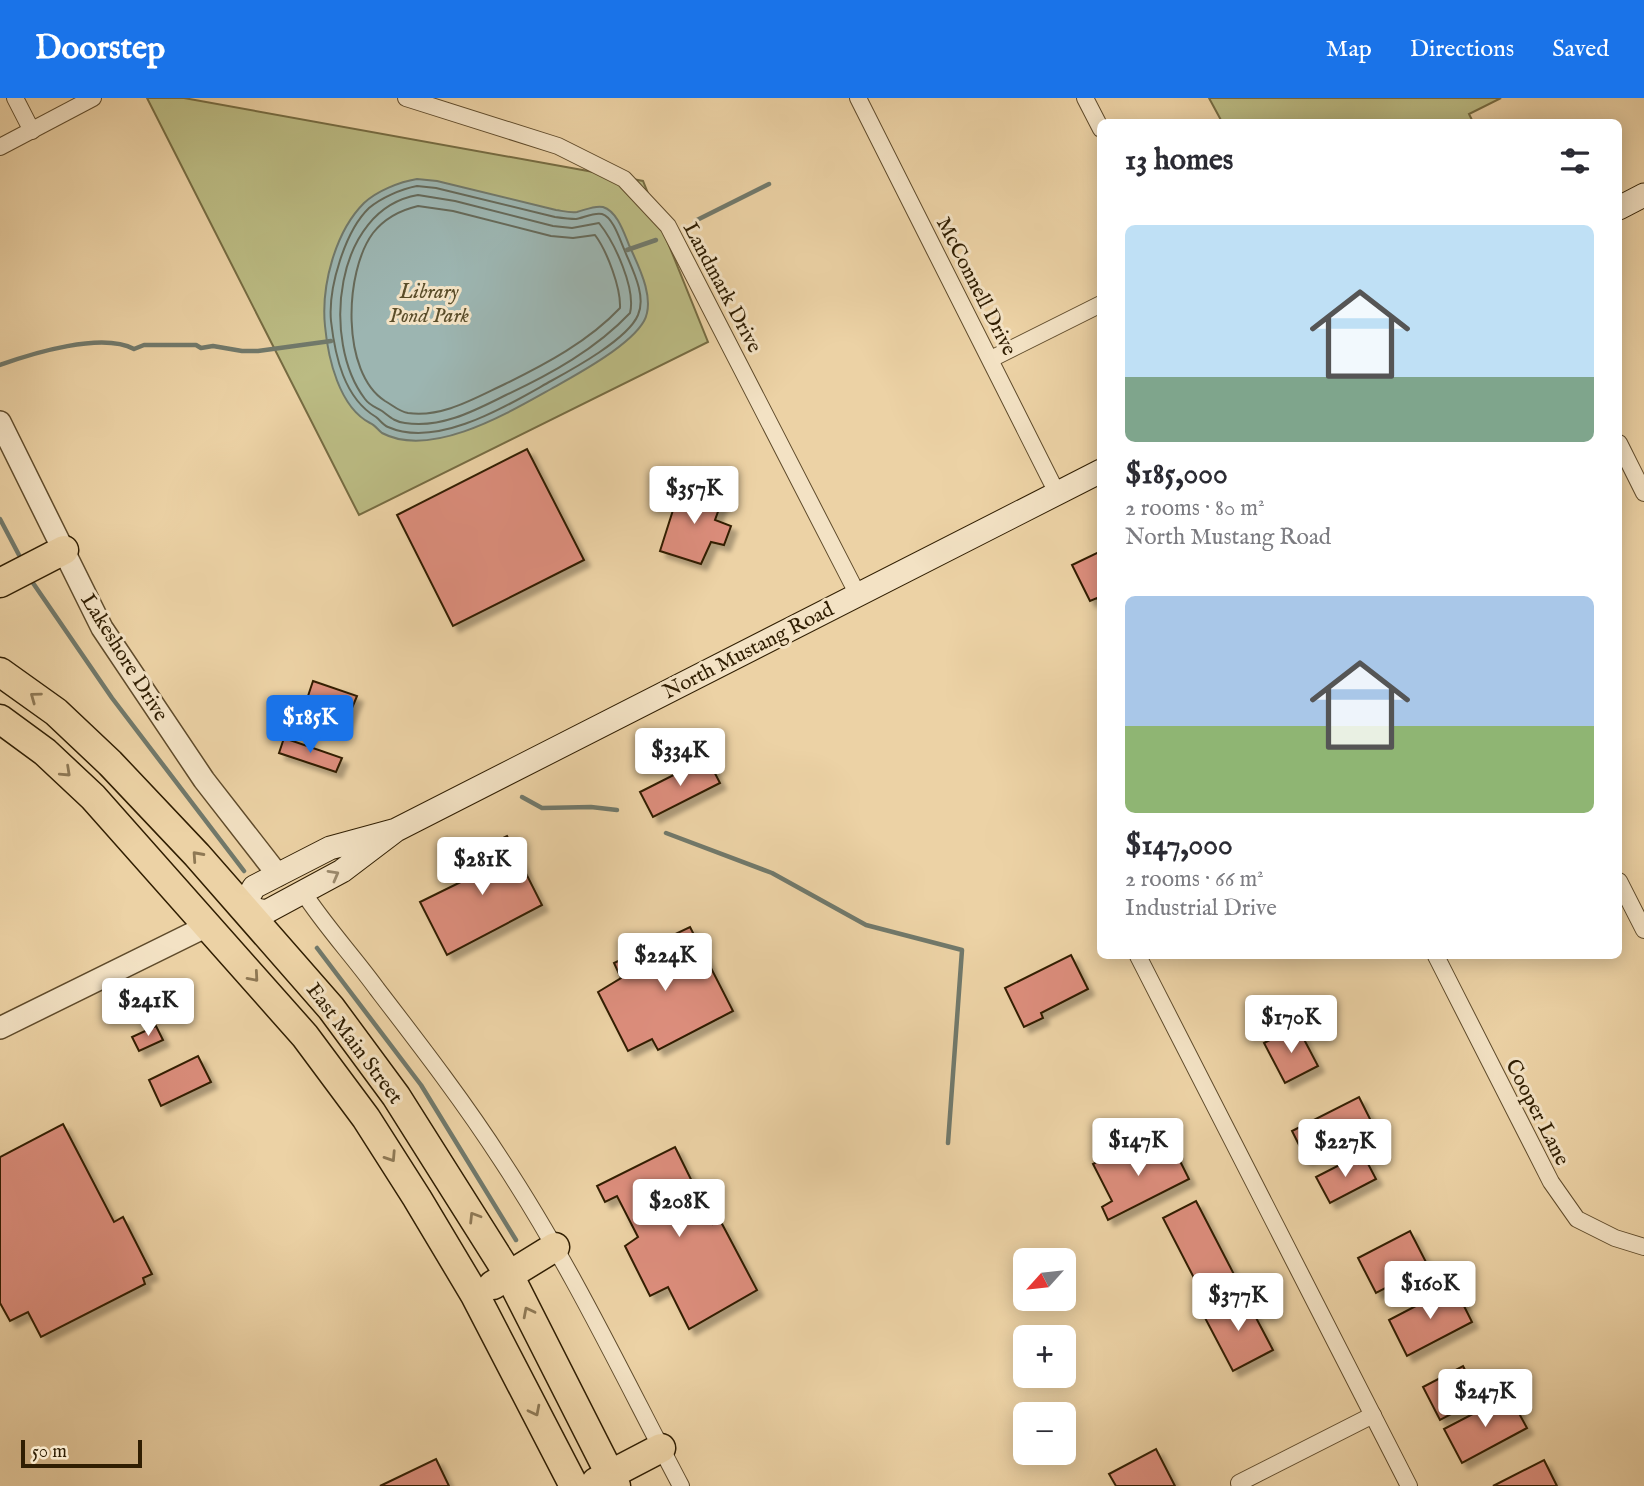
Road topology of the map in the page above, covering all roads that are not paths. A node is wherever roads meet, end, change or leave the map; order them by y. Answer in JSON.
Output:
{"nodes":[{"id":1,"x":15,"y":98,"type":"edge"},
{"id":2,"x":93,"y":98,"type":"edge"},
{"id":3,"x":406,"y":98,"type":"edge"},
{"id":4,"x":858,"y":98,"type":"edge"},
{"id":5,"x":1085,"y":98,"type":"edge"},
{"id":6,"x":423,"y":100,"type":"edge"},
{"id":7,"x":1097,"y":121,"type":"edge"},
{"id":8,"x":32,"y":131,"type":"junction"},
{"id":9,"x":0,"y":147,"type":"edge"},
{"id":10,"x":1644,"y":195,"type":"edge"},
{"id":11,"x":1622,"y":206,"type":"edge"},
{"id":12,"x":1097,"y":306,"type":"edge"},
{"id":13,"x":991,"y":359,"type":"junction"},
{"id":14,"x":0,"y":422,"type":"edge"},
{"id":15,"x":1622,"y":449,"type":"edge"},
{"id":16,"x":1097,"y":473,"type":"edge"},
{"id":17,"x":1644,"y":493,"type":"edge"},
{"id":18,"x":1057,"y":494,"type":"junction"},
{"id":19,"x":64,"y":550,"type":"junction"},
{"id":20,"x":0,"y":583,"type":"edge"},
{"id":21,"x":858,"y":595,"type":"junction"},
{"id":22,"x":1,"y":672,"type":"edge"},
{"id":23,"x":0,"y":719,"type":"edge"},
{"id":24,"x":396,"y":830,"type":"junction"},
{"id":25,"x":278,"y":875,"type":"junction"},
{"id":26,"x":1622,"y":887,"type":"edge"},
{"id":27,"x":303,"y":892,"type":"junction"},
{"id":28,"x":243,"y":907,"type":"junction"},
{"id":29,"x":209,"y":925,"type":"junction"},
{"id":30,"x":1644,"y":930,"type":"edge"},
{"id":31,"x":1140,"y":959,"type":"edge"},
{"id":32,"x":1438,"y":959,"type":"edge"},
{"id":33,"x":0,"y":1028,"type":"edge"},
{"id":34,"x":555,"y":1247,"type":"junction"},
{"id":35,"x":1644,"y":1247,"type":"edge"},
{"id":36,"x":509,"y":1275,"type":"junction"},
{"id":37,"x":475,"y":1295,"type":"junction"},
{"id":38,"x":1373,"y":1415,"type":"junction"},
{"id":39,"x":661,"y":1448,"type":"junction"},
{"id":40,"x":604,"y":1482,"type":"edge"},
{"id":41,"x":1239,"y":1483,"type":"dead end"},
{"id":42,"x":575,"y":1486,"type":"edge"},
{"id":43,"x":681,"y":1486,"type":"edge"},
{"id":44,"x":1409,"y":1486,"type":"edge"}],
"edges":[{"from":1,"to":8,"type":"street"},
{"from":2,"to":8,"type":"street"},
{"from":3,"to":6,"type":"street","name":"Landmark Drive"},
{"from":4,"to":13,"type":"street","name":"McConnell Drive"},
{"from":5,"to":7,"type":"street"},
{"from":6,"to":21,"type":"street","name":"Landmark Drive"},
{"from":8,"to":9,"type":"street"},
{"from":10,"to":11,"type":"main road"},
{"from":12,"to":13,"type":"street"},
{"from":13,"to":18,"type":"street","name":"McConnell Drive"},
{"from":14,"to":19,"type":"street","name":"Lakeshore Drive"},
{"from":15,"to":17,"type":"street"},
{"from":16,"to":18,"type":"main road","name":"North Mustang Road"},
{"from":18,"to":21,"type":"main road","name":"North Mustang Road"},
{"from":19,"to":20,"type":"highway"},
{"from":19,"to":25,"type":"street","name":"Lakeshore Drive"},
{"from":21,"to":24,"type":"main road","name":"North Mustang Road"},
{"from":28,"to":22,"type":"highway","name":"East Main Street","one_way":true},
{"from":23,"to":29,"type":"highway","name":"East Main Street","one_way":true},
{"from":24,"to":25,"type":"main road","name":"North Mustang Road"},
{"from":27,"to":24,"type":"main road","name":"North Mustang Road","one_way":true},
{"from":25,"to":28,"type":"main road","name":"North Mustang Road"},
{"from":26,"to":30,"type":"street"},
{"from":27,"to":28,"type":"main road","name":"North Mustang Road"},
{"from":27,"to":34,"type":"street"},
{"from":28,"to":29,"type":"highway"},
{"from":36,"to":28,"type":"highway","name":"East Main Street","one_way":true},
{"from":29,"to":33,"type":"street"},
{"from":29,"to":37,"type":"highway","name":"East Main Street","one_way":true},
{"from":31,"to":38,"type":"street"},
{"from":32,"to":35,"type":"street","name":"Cooper Lane"},
{"from":34,"to":36,"type":"highway"},
{"from":34,"to":39,"type":"street"},
{"from":36,"to":37,"type":"highway"},
{"from":40,"to":36,"type":"highway","name":"East Main Street","one_way":true},
{"from":37,"to":42,"type":"highway","name":"East Main Street","one_way":true},
{"from":38,"to":41,"type":"street"},
{"from":38,"to":44,"type":"street"},
{"from":39,"to":40,"type":"highway"},
{"from":39,"to":43,"type":"street"}]}
